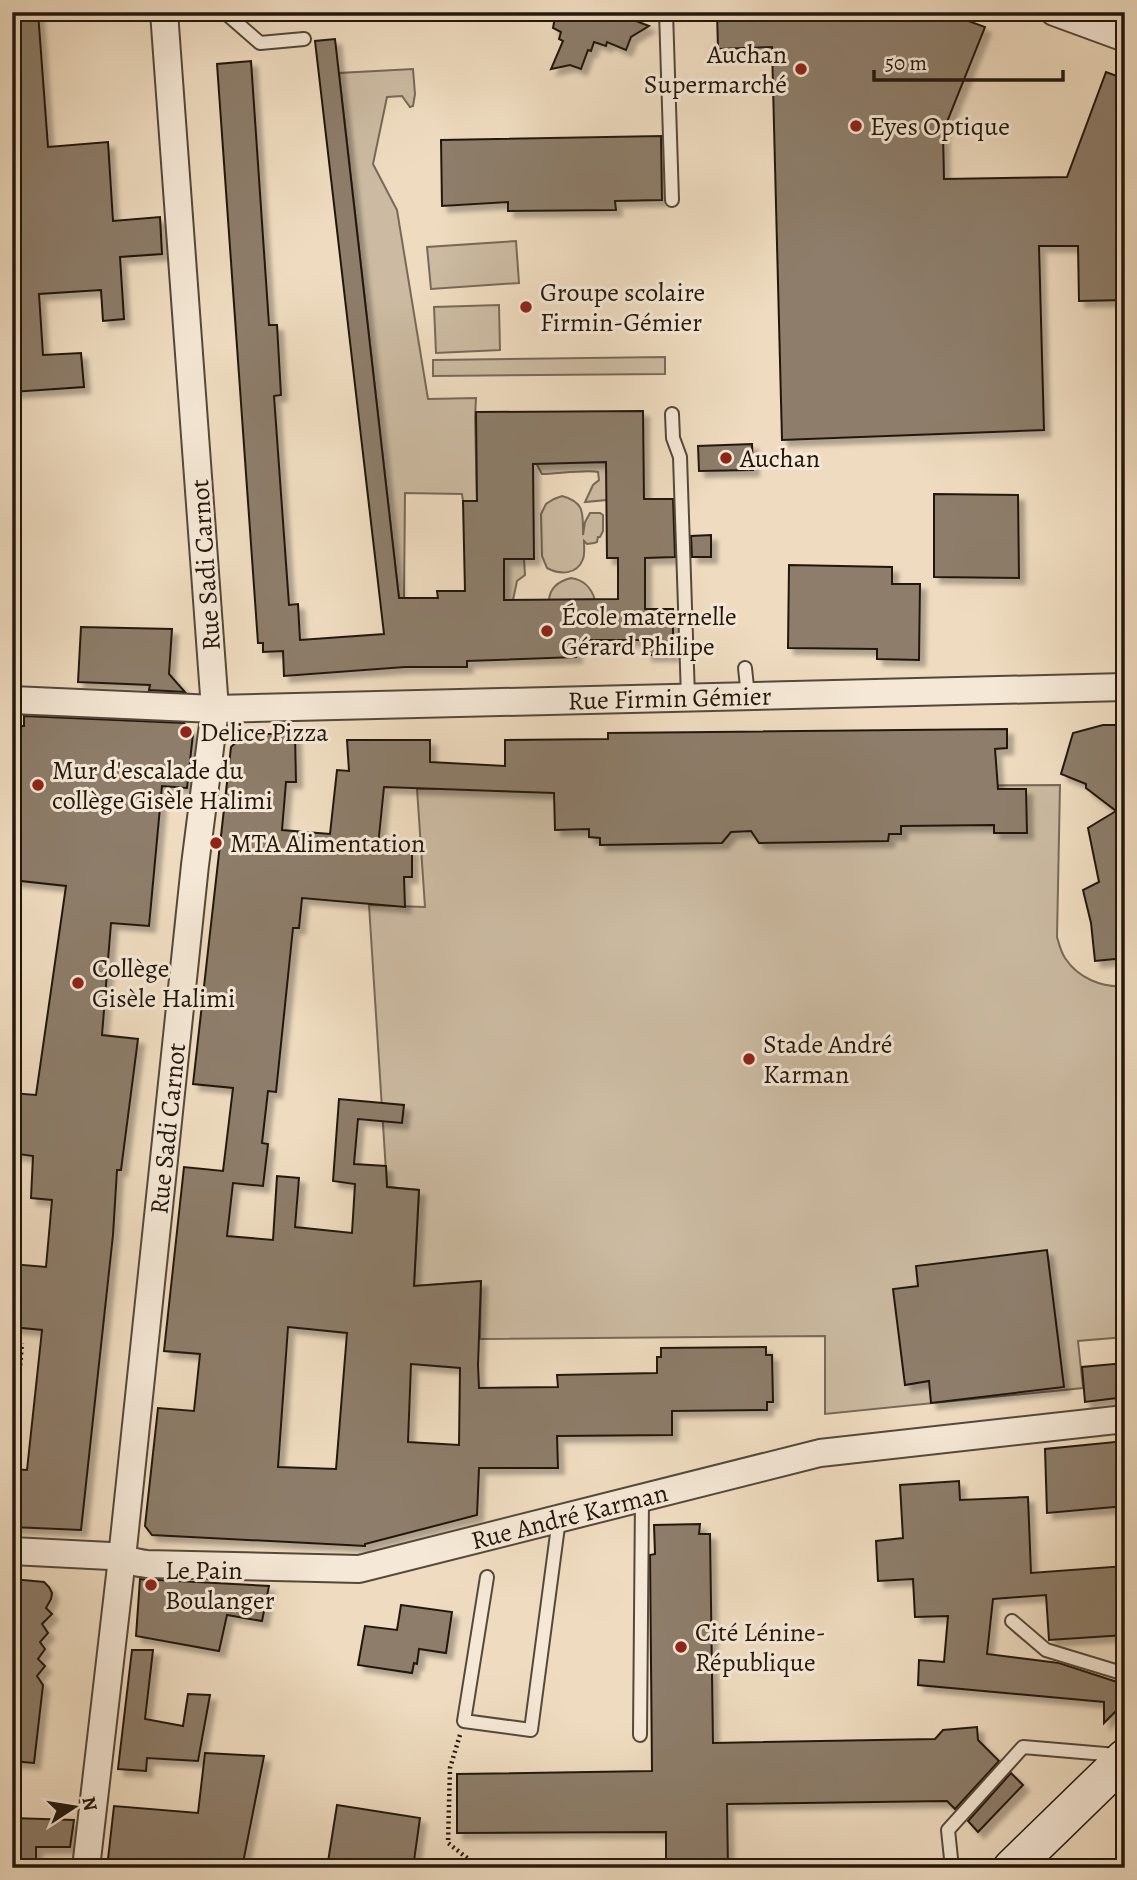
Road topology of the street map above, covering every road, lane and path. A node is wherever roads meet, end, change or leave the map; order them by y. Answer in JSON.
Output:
{"nodes":[{"id":1,"x":164,"y":12,"type":"edge"},
{"id":2,"x":228,"y":12,"type":"edge"},
{"id":3,"x":666,"y":12,"type":"edge"},
{"id":4,"x":1054,"y":12,"type":"edge"},
{"id":5,"x":1125,"y":38,"type":"edge"},
{"id":6,"x":304,"y":39,"type":"dead end"},
{"id":7,"x":672,"y":200,"type":"dead end"},
{"id":8,"x":672,"y":414,"type":"dead end"},
{"id":9,"x":745,"y":668,"type":"dead end"},
{"id":10,"x":1125,"y":687,"type":"edge"},
{"id":11,"x":748,"y":696,"type":"junction"},
{"id":12,"x":688,"y":698,"type":"junction"},
{"id":13,"x":12,"y":700,"type":"edge"},
{"id":14,"x":215,"y":709,"type":"junction"},
{"id":15,"x":22,"y":1343,"type":"dead end"},
{"id":16,"x":1125,"y":1419,"type":"edge"},
{"id":17,"x":12,"y":1464,"type":"edge"},
{"id":18,"x":642,"y":1497,"type":"junction"},
{"id":19,"x":559,"y":1519,"type":"junction"},
{"id":20,"x":12,"y":1551,"type":"edge"},
{"id":21,"x":122,"y":1558,"type":"junction"},
{"id":22,"x":487,"y":1577,"type":"dead end"},
{"id":23,"x":1012,"y":1621,"type":"dead end"},
{"id":24,"x":1125,"y":1674,"type":"edge"},
{"id":25,"x":464,"y":1721,"type":"junction"},
{"id":26,"x":640,"y":1735,"type":"dead end"},
{"id":27,"x":1125,"y":1757,"type":"edge"},
{"id":28,"x":1125,"y":1774,"type":"edge"},
{"id":29,"x":1073,"y":1808,"type":"junction"},
{"id":30,"x":86,"y":1868,"type":"edge"},
{"id":31,"x":480,"y":1868,"type":"edge"},
{"id":32,"x":952,"y":1868,"type":"edge"},
{"id":33,"x":1012,"y":1868,"type":"edge"}],
"edges":[{"from":1,"to":14,"type":"street","name":"Rue Sadi Carnot"},
{"from":2,"to":6,"type":"lane"},
{"from":3,"to":7,"type":"lane"},
{"from":4,"to":5,"type":"street"},
{"from":8,"to":12,"type":"lane"},
{"from":9,"to":11,"type":"lane"},
{"from":10,"to":11,"type":"street","name":"Rue Firmin Gémier"},
{"from":11,"to":12,"type":"street","name":"Rue Firmin Gémier"},
{"from":12,"to":14,"type":"street","name":"Rue Firmin Gémier"},
{"from":13,"to":14,"type":"street","name":"Rue Firmin Gémier"},
{"from":14,"to":21,"type":"street","name":"Rue Sadi Carnot"},
{"from":15,"to":17,"type":"path"},
{"from":16,"to":18,"type":"street","name":"Rue André Karman"},
{"from":18,"to":19,"type":"street","name":"Rue André Karman"},
{"from":18,"to":26,"type":"lane"},
{"from":19,"to":21,"type":"street","name":"Rue André Karman"},
{"from":19,"to":25,"type":"lane"},
{"from":20,"to":21,"type":"street","name":"Rue André Karman"},
{"from":21,"to":30,"type":"street","name":"Rue Sadi Carnot"},
{"from":22,"to":25,"type":"lane"},
{"from":23,"to":24,"type":"lane"},
{"from":25,"to":31,"type":"path"},
{"from":27,"to":29,"type":"main road"},
{"from":27,"to":32,"type":"lane"},
{"from":28,"to":29,"type":"lane"},
{"from":29,"to":33,"type":"main road"}]}
